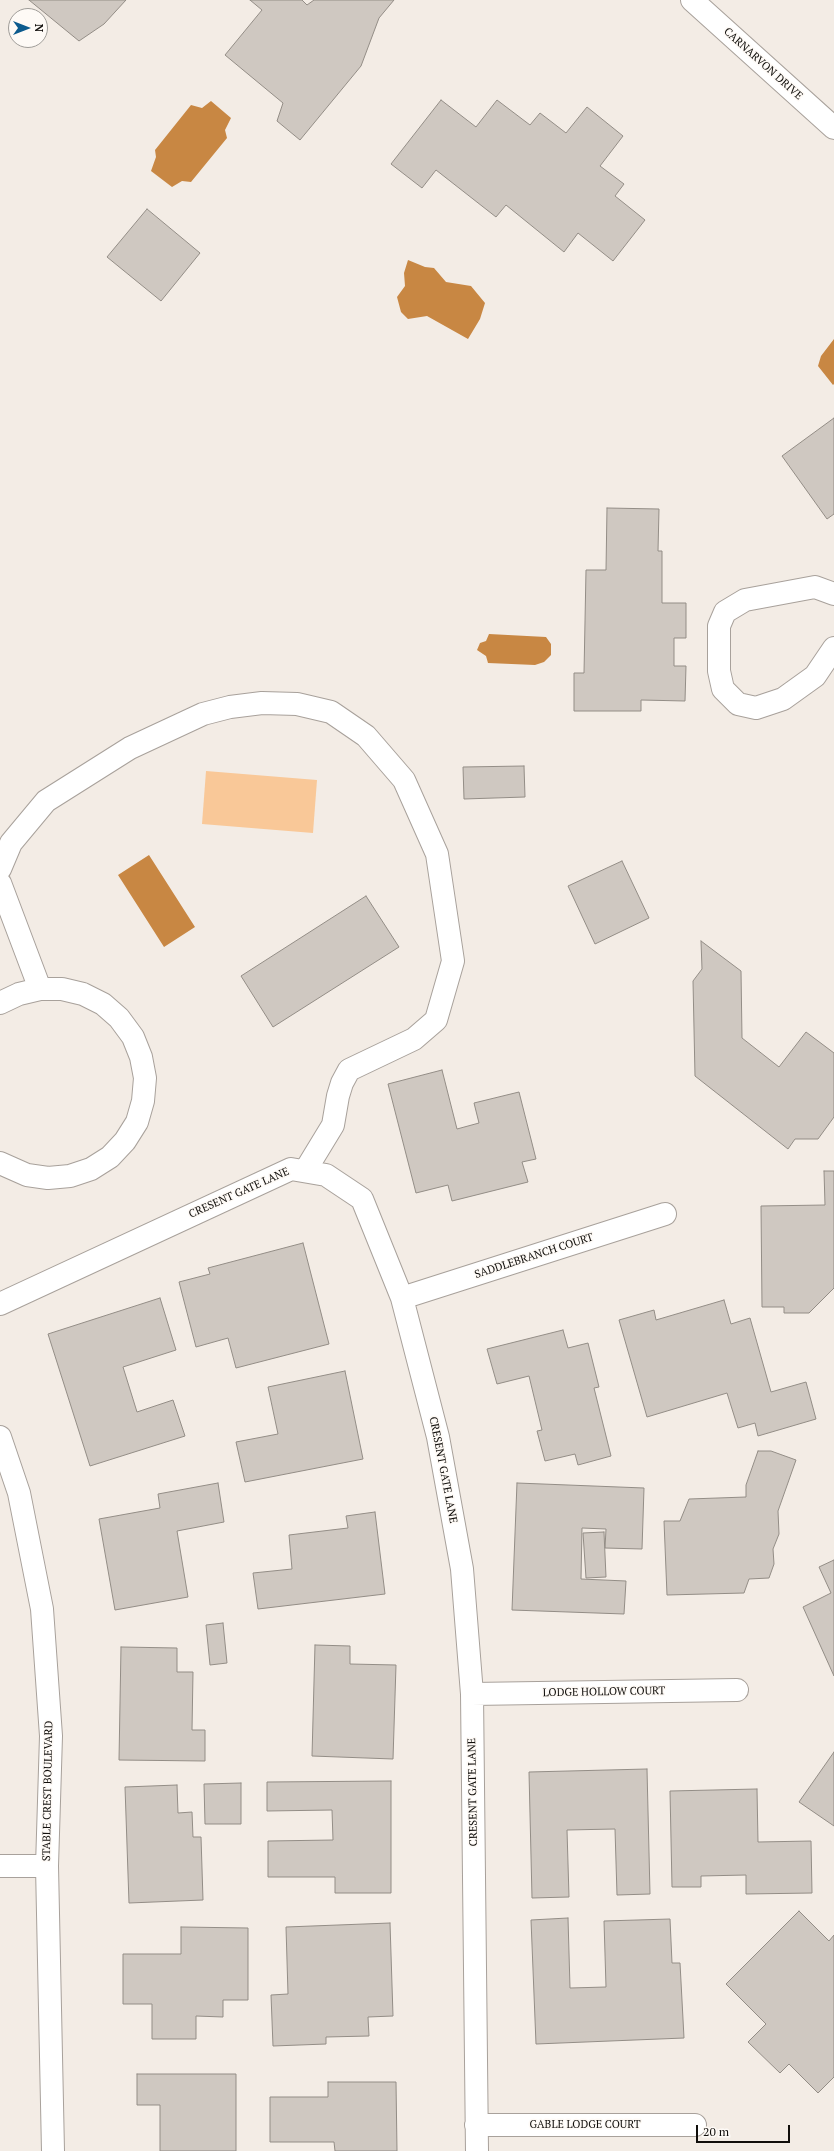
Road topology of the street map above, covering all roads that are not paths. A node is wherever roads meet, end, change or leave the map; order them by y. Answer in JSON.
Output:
{"nodes":[{"id":1,"x":692,"y":0,"type":"edge"},
{"id":2,"x":834,"y":128,"type":"edge"},
{"id":3,"x":834,"y":594,"type":"edge"},
{"id":4,"x":834,"y":648,"type":"edge"},
{"id":5,"x":0,"y":869,"type":"edge"},
{"id":6,"x":0,"y":882,"type":"edge"},
{"id":7,"x":40,"y":989,"type":"junction"},
{"id":8,"x":0,"y":1003,"type":"edge"},
{"id":9,"x":0,"y":1163,"type":"edge"},
{"id":10,"x":305,"y":1171,"type":"junction"},
{"id":11,"x":665,"y":1214,"type":"dead end"},
{"id":12,"x":402,"y":1298,"type":"junction"},
{"id":13,"x":0,"y":1304,"type":"edge"},
{"id":14,"x":0,"y":1437,"type":"edge"},
{"id":15,"x":737,"y":1690,"type":"dead end"},
{"id":16,"x":472,"y":1694,"type":"junction"},
{"id":17,"x":0,"y":1866,"type":"edge"},
{"id":18,"x":47,"y":1866,"type":"junction"},
{"id":19,"x":476,"y":2125,"type":"junction"},
{"id":20,"x":695,"y":2125,"type":"dead end"},
{"id":21,"x":53,"y":2151,"type":"edge"},
{"id":22,"x":477,"y":2151,"type":"edge"}],
"edges":[{"from":1,"to":2,"type":"street","name":"CARNARVON DRIVE"},
{"from":3,"to":4,"type":"street"},
{"from":5,"to":10,"type":"street"},
{"from":6,"to":7,"type":"street"},
{"from":7,"to":8,"type":"street"},
{"from":7,"to":9,"type":"street"},
{"from":10,"to":12,"type":"street","name":"CRESENT GATE LANE"},
{"from":10,"to":13,"type":"street","name":"CRESENT GATE LANE"},
{"from":11,"to":12,"type":"street","name":"SADDLEBRANCH COURT"},
{"from":12,"to":16,"type":"street","name":"CRESENT GATE LANE"},
{"from":14,"to":18,"type":"street","name":"STABLE CREST BOULEVARD"},
{"from":15,"to":16,"type":"street","name":"LODGE HOLLOW COURT"},
{"from":16,"to":19,"type":"street","name":"CRESENT GATE LANE"},
{"from":17,"to":18,"type":"street"},
{"from":18,"to":21,"type":"street","name":"STABLE CREST BOULEVARD"},
{"from":19,"to":20,"type":"street","name":"GABLE LODGE COURT"},
{"from":19,"to":22,"type":"street","name":"CRESENT GATE LANE"}]}
